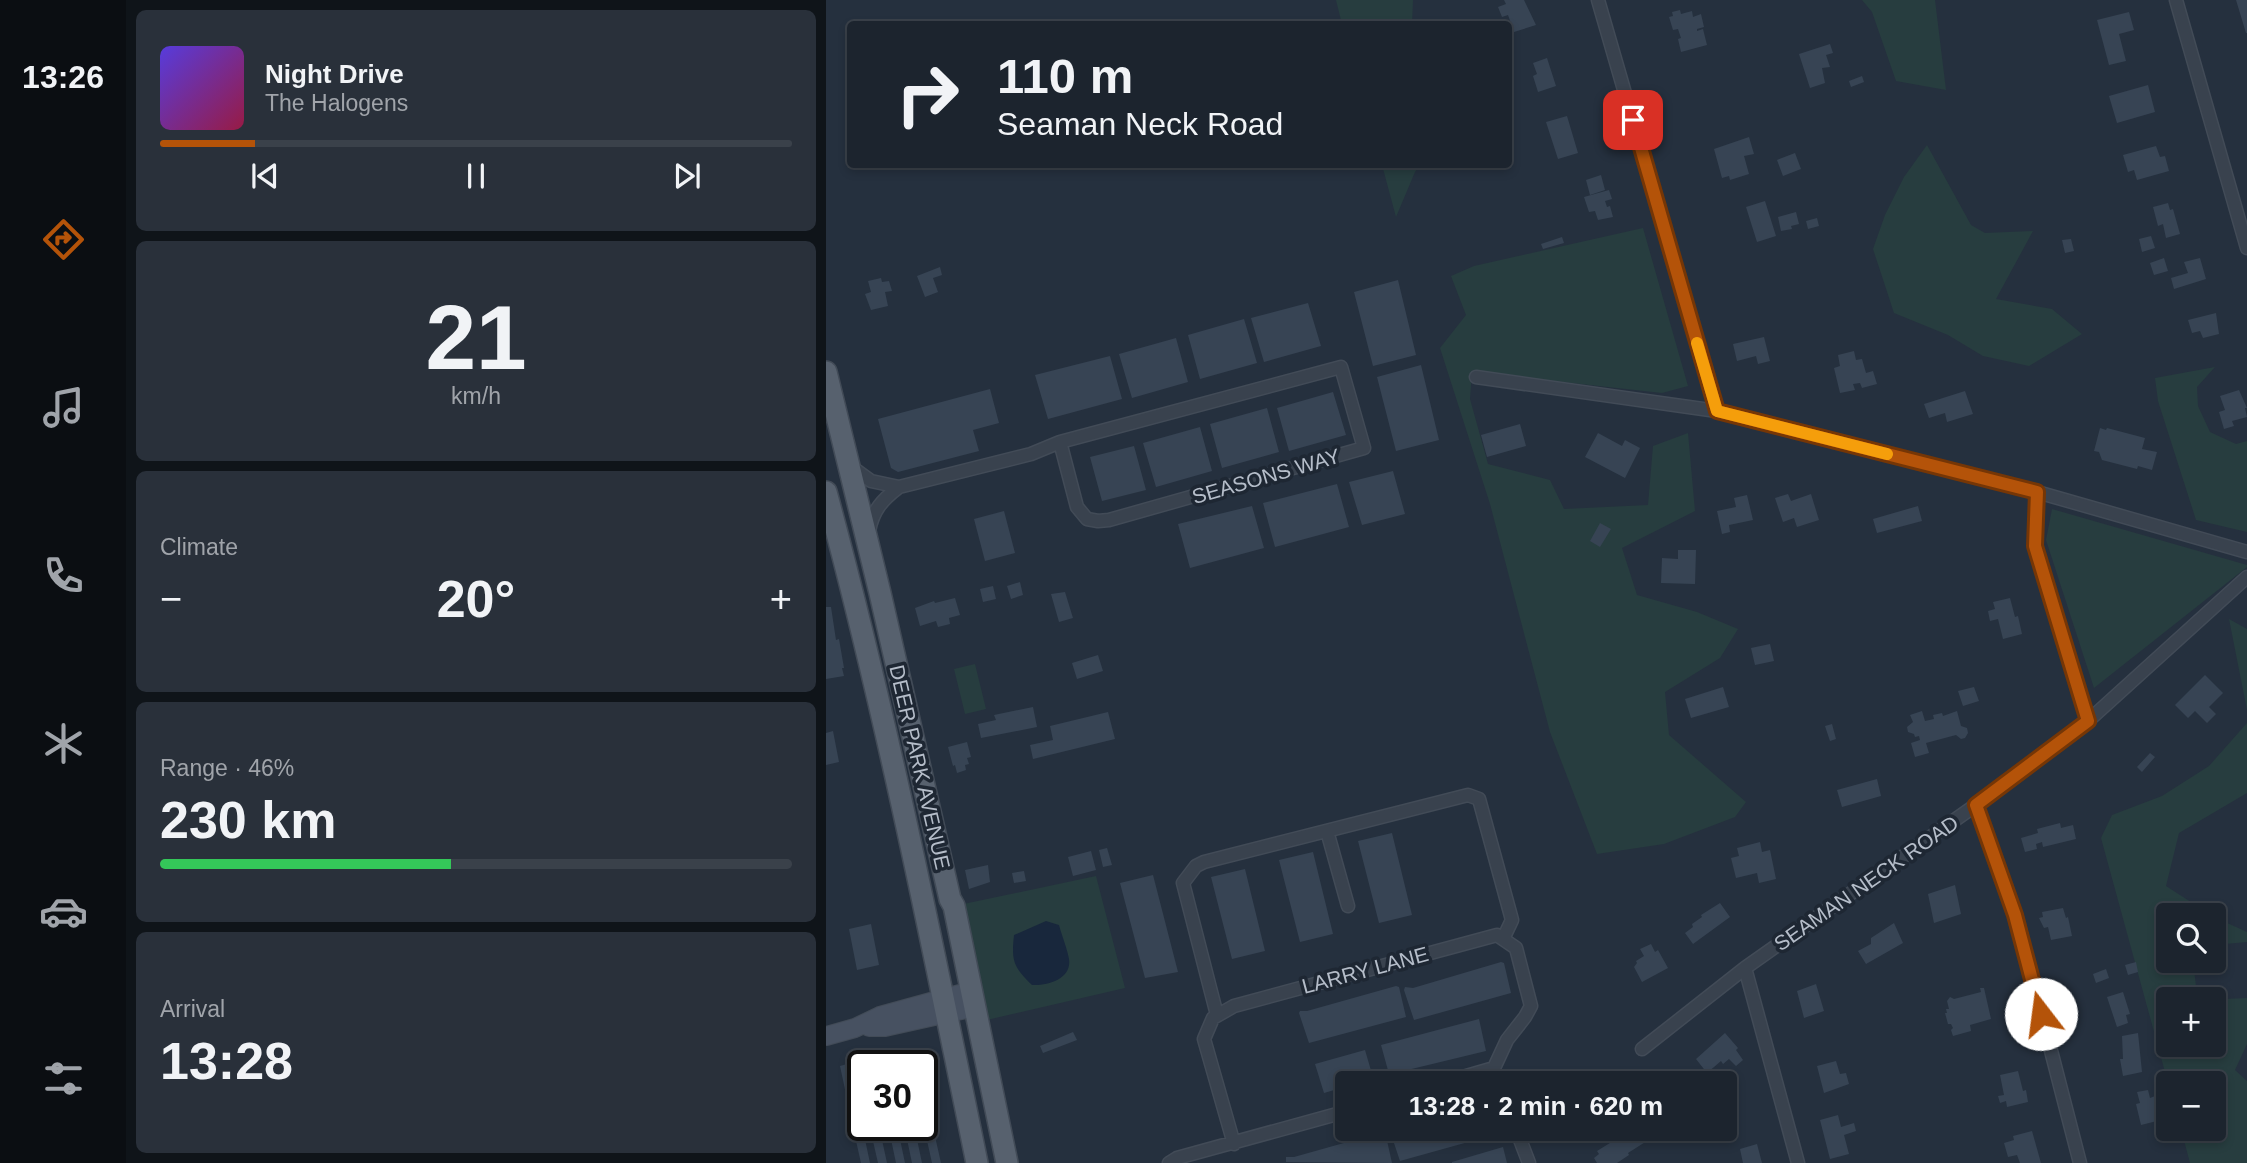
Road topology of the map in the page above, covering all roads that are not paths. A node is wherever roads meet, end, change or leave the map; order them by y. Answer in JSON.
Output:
{"nodes":[{"id":1,"x":1598,"y":0,"type":"edge"},
{"id":2,"x":2176,"y":0,"type":"edge"},
{"id":3,"x":2247,"y":248,"type":"edge"},
{"id":4,"x":826,"y":372,"type":"edge"},
{"id":5,"x":1476,"y":377,"type":"dead end"},
{"id":6,"x":1717,"y":411,"type":"junction"},
{"id":7,"x":1060,"y":442,"type":"junction"},
{"id":8,"x":849,"y":465,"type":"junction"},
{"id":9,"x":899,"y":487,"type":"junction"},
{"id":10,"x":826,"y":492,"type":"edge"},
{"id":11,"x":2037,"y":492,"type":"junction"},
{"id":12,"x":867,"y":538,"type":"junction"},
{"id":13,"x":2247,"y":552,"type":"edge"},
{"id":14,"x":2247,"y":577,"type":"edge"},
{"id":15,"x":2088,"y":721,"type":"junction"},
{"id":16,"x":1976,"y":805,"type":"junction"},
{"id":17,"x":1327,"y":831,"type":"junction"},
{"id":18,"x":1348,"y":906,"type":"dead end"},
{"id":19,"x":1503,"y":939,"type":"junction"},
{"id":20,"x":1745,"y":968,"type":"junction"},
{"id":21,"x":973,"y":999,"type":"junction"},
{"id":22,"x":945,"y":1006,"type":"junction"},
{"id":23,"x":1217,"y":1015,"type":"junction"},
{"id":24,"x":826,"y":1036,"type":"edge"},
{"id":25,"x":1642,"y":1049,"type":"dead end"},
{"id":26,"x":1494,"y":1068,"type":"junction"},
{"id":27,"x":1484,"y":1071,"type":"edge"},
{"id":28,"x":1495,"y":1071,"type":"edge"},
{"id":29,"x":1335,"y":1115,"type":"edge"},
{"id":30,"x":1521,"y":1141,"type":"edge"},
{"id":31,"x":1234,"y":1144,"type":"junction"},
{"id":32,"x":977,"y":1163,"type":"edge"},
{"id":33,"x":1007,"y":1163,"type":"edge"},
{"id":34,"x":1169,"y":1163,"type":"edge"},
{"id":35,"x":1529,"y":1163,"type":"edge"},
{"id":36,"x":1798,"y":1163,"type":"edge"},
{"id":37,"x":2080,"y":1163,"type":"edge"}],
"edges":[{"from":1,"to":6,"type":"street"},
{"from":2,"to":3,"type":"street"},
{"from":4,"to":8,"type":"main road","name":"DEER PARK AVENUE"},
{"from":5,"to":6,"type":"street"},
{"from":6,"to":11,"type":"street"},
{"from":7,"to":7,"type":"street","name":"SEASONS WAY"},
{"from":7,"to":9,"type":"street","name":"SEASONS WAY"},
{"from":8,"to":9,"type":"street"},
{"from":8,"to":12,"type":"main road","name":"DEER PARK AVENUE"},
{"from":9,"to":12,"type":"street"},
{"from":10,"to":22,"type":"main road","name":"DEER PARK AVENUE"},
{"from":11,"to":13,"type":"street"},
{"from":11,"to":15,"type":"street"},
{"from":12,"to":21,"type":"main road","name":"DEER PARK AVENUE"},
{"from":14,"to":15,"type":"street","name":"SEAMAN NECK ROAD"},
{"from":15,"to":16,"type":"street","name":"SEAMAN NECK ROAD"},
{"from":16,"to":20,"type":"street","name":"SEAMAN NECK ROAD"},
{"from":16,"to":37,"type":"street"},
{"from":17,"to":18,"type":"street"},
{"from":17,"to":19,"type":"street"},
{"from":17,"to":23,"type":"street"},
{"from":19,"to":23,"type":"street","name":"LARRY LANE"},
{"from":19,"to":26,"type":"street"},
{"from":20,"to":25,"type":"street","name":"SEAMAN NECK ROAD"},
{"from":20,"to":36,"type":"street"},
{"from":21,"to":22,"type":"street"},
{"from":21,"to":33,"type":"main road","name":"DEER PARK AVENUE"},
{"from":22,"to":24,"type":"street"},
{"from":22,"to":32,"type":"main road","name":"DEER PARK AVENUE"},
{"from":23,"to":31,"type":"street"},
{"from":26,"to":27,"type":"street"},
{"from":26,"to":28,"type":"street"},
{"from":29,"to":31,"type":"street"},
{"from":30,"to":35,"type":"street"},
{"from":31,"to":34,"type":"street"}]}
